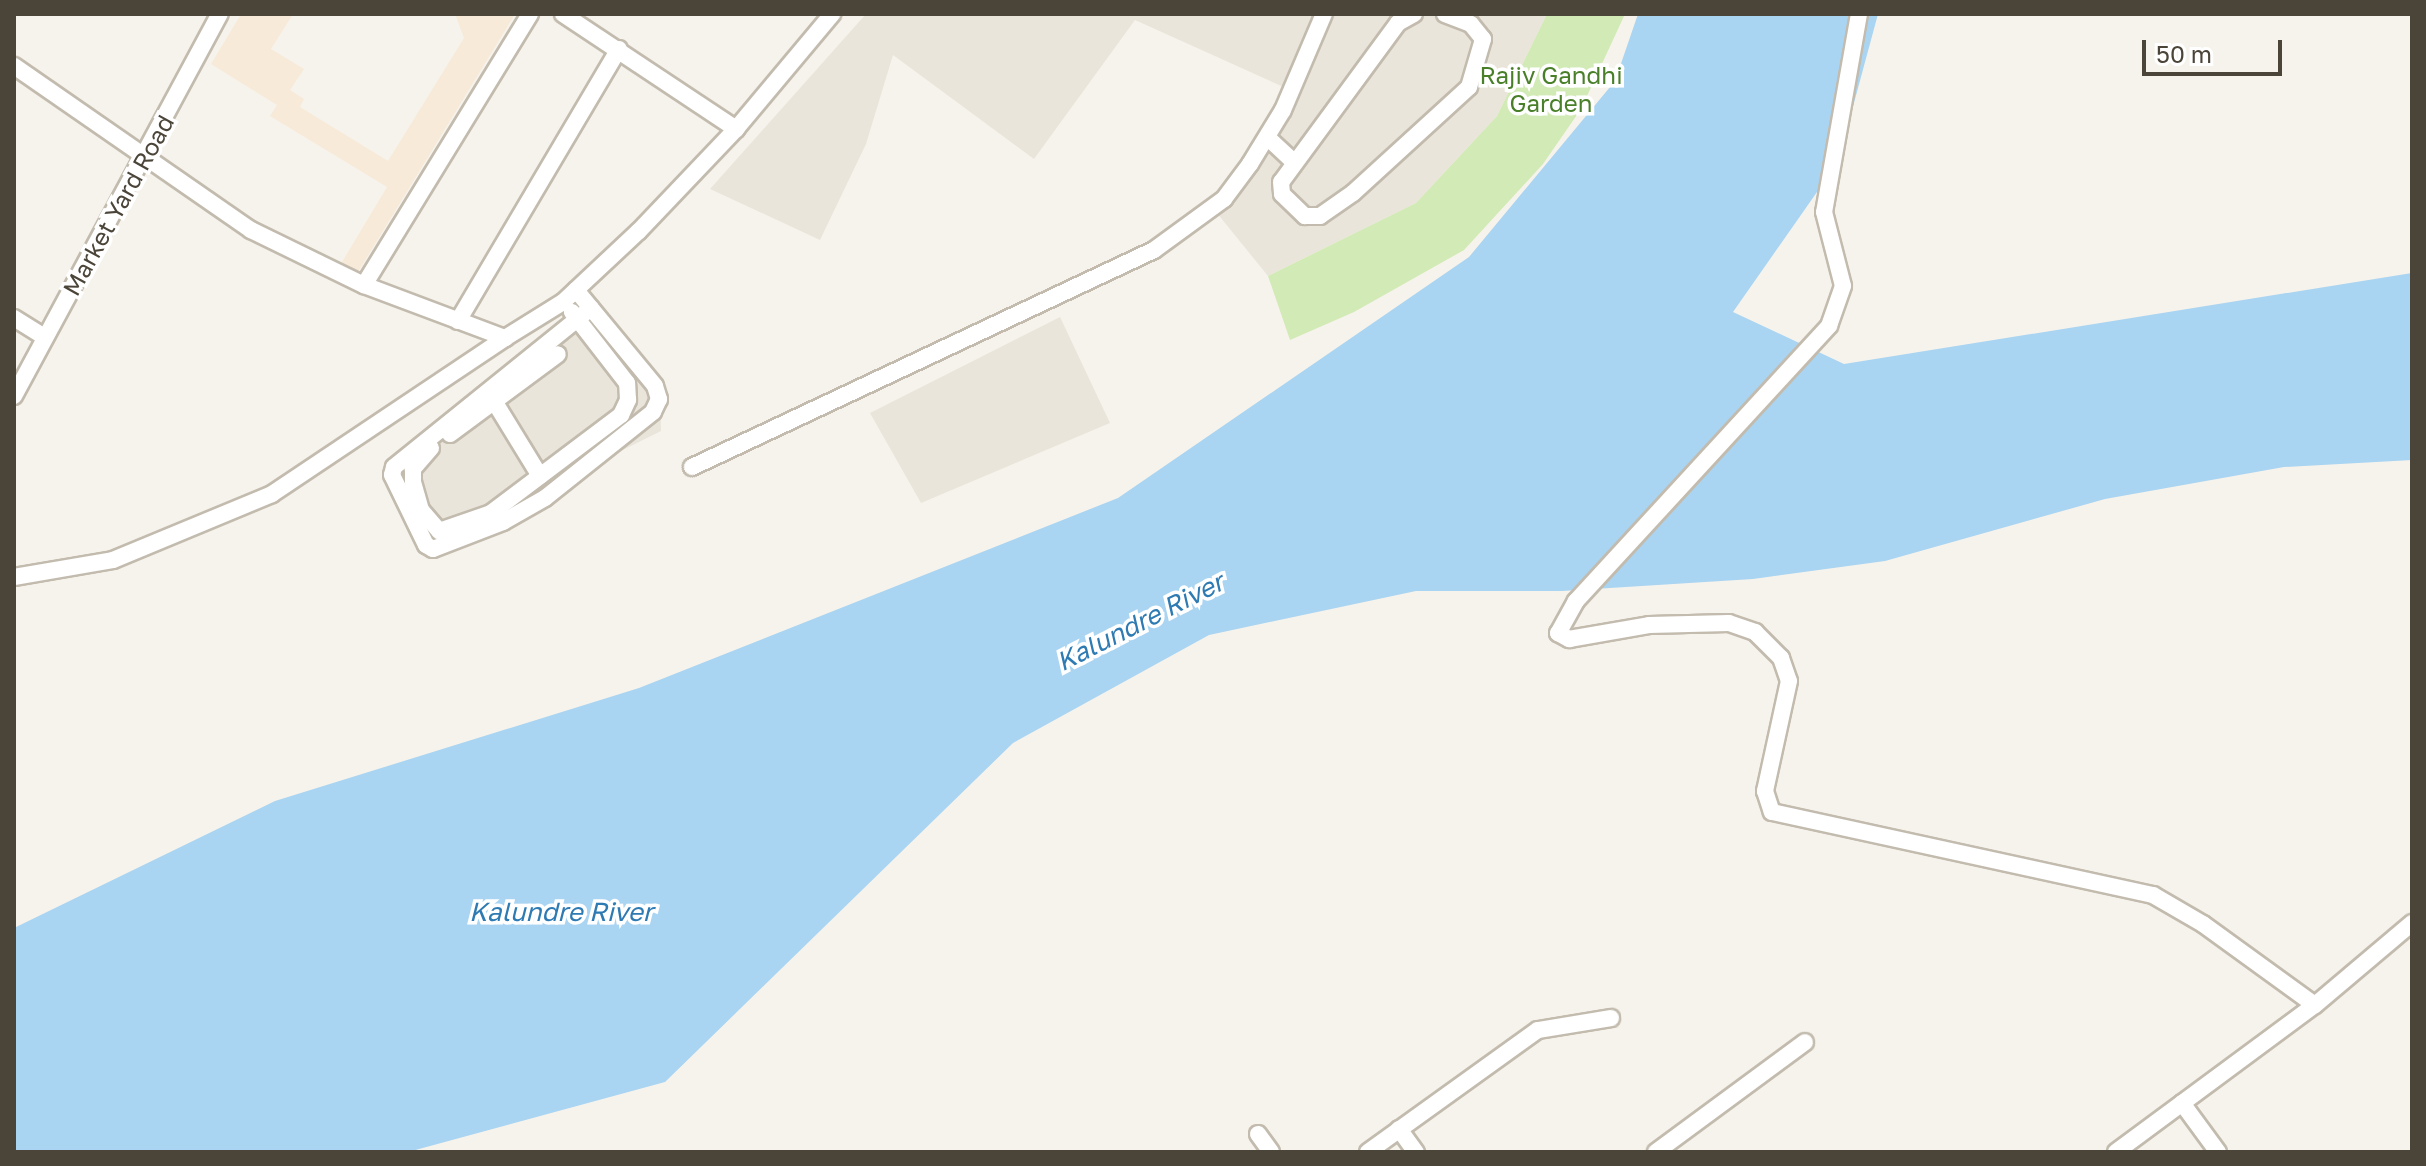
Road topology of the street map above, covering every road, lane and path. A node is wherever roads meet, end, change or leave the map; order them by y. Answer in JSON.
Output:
{"nodes":[{"id":1,"x":220,"y":14,"type":"edge"},
{"id":2,"x":530,"y":14,"type":"edge"},
{"id":3,"x":563,"y":14,"type":"edge"},
{"id":4,"x":832,"y":14,"type":"edge"},
{"id":5,"x":1324,"y":14,"type":"edge"},
{"id":6,"x":1414,"y":14,"type":"edge"},
{"id":7,"x":1445,"y":14,"type":"edge"},
{"id":8,"x":1859,"y":14,"type":"edge"},
{"id":9,"x":619,"y":49,"type":"junction"},
{"id":10,"x":14,"y":66,"type":"edge"},
{"id":11,"x":736,"y":129,"type":"junction"},
{"id":12,"x":1267,"y":137,"type":"junction"},
{"id":13,"x":147,"y":157,"type":"junction"},
{"id":14,"x":1293,"y":161,"type":"junction"},
{"id":15,"x":364,"y":285,"type":"junction"},
{"id":16,"x":570,"y":296,"type":"junction"},
{"id":17,"x":591,"y":308,"type":"junction"},
{"id":18,"x":14,"y":318,"type":"edge"},
{"id":19,"x":577,"y":319,"type":"junction"},
{"id":20,"x":458,"y":321,"type":"junction"},
{"id":21,"x":43,"y":336,"type":"junction"},
{"id":22,"x":505,"y":338,"type":"junction"},
{"id":23,"x":558,"y":354,"type":"dead end"},
{"id":24,"x":14,"y":396,"type":"edge"},
{"id":25,"x":494,"y":401,"type":"junction"},
{"id":26,"x":692,"y":467,"type":"dead end"},
{"id":27,"x":540,"y":476,"type":"junction"},
{"id":28,"x":14,"y":577,"type":"edge"},
{"id":29,"x":2412,"y":923,"type":"edge"},
{"id":30,"x":2315,"y":1005,"type":"junction"},
{"id":31,"x":1611,"y":1018,"type":"dead end"},
{"id":32,"x":1805,"y":1042,"type":"dead end"},
{"id":33,"x":2182,"y":1103,"type":"junction"},
{"id":34,"x":1399,"y":1129,"type":"junction"},
{"id":35,"x":1258,"y":1134,"type":"dead end"},
{"id":36,"x":1414,"y":1151,"type":"edge"},
{"id":37,"x":1271,"y":1152,"type":"edge"},
{"id":38,"x":1368,"y":1152,"type":"edge"},
{"id":39,"x":1656,"y":1152,"type":"edge"},
{"id":40,"x":2116,"y":1152,"type":"edge"},
{"id":41,"x":2218,"y":1152,"type":"edge"}],
"edges":[{"from":1,"to":13,"type":"street","name":"Market Yard Road"},
{"from":2,"to":15,"type":"street"},
{"from":3,"to":9,"type":"street"},
{"from":4,"to":11,"type":"street"},
{"from":5,"to":12,"type":"street"},
{"from":6,"to":14,"type":"street"},
{"from":7,"to":14,"type":"street"},
{"from":8,"to":30,"type":"street"},
{"from":9,"to":11,"type":"street"},
{"from":9,"to":20,"type":"street"},
{"from":10,"to":13,"type":"street"},
{"from":11,"to":16,"type":"street"},
{"from":12,"to":14,"type":"street"},
{"from":12,"to":26,"type":"street"},
{"from":13,"to":15,"type":"street"},
{"from":13,"to":21,"type":"street","name":"Market Yard Road"},
{"from":15,"to":20,"type":"street"},
{"from":16,"to":17,"type":"street"},
{"from":16,"to":19,"type":"street"},
{"from":16,"to":22,"type":"street"},
{"from":17,"to":19,"type":"street"},
{"from":17,"to":19,"type":"street"},
{"from":18,"to":21,"type":"street"},
{"from":19,"to":27,"type":"street"},
{"from":20,"to":22,"type":"street"},
{"from":21,"to":24,"type":"street","name":"Market Yard Road"},
{"from":22,"to":28,"type":"street"},
{"from":23,"to":25,"type":"street"},
{"from":25,"to":27,"type":"street"},
{"from":25,"to":27,"type":"street"},
{"from":29,"to":30,"type":"street"},
{"from":30,"to":33,"type":"street"},
{"from":31,"to":34,"type":"street"},
{"from":32,"to":39,"type":"street"},
{"from":33,"to":40,"type":"street"},
{"from":33,"to":41,"type":"street"},
{"from":34,"to":36,"type":"street"},
{"from":34,"to":38,"type":"street"},
{"from":35,"to":37,"type":"street"}]}
